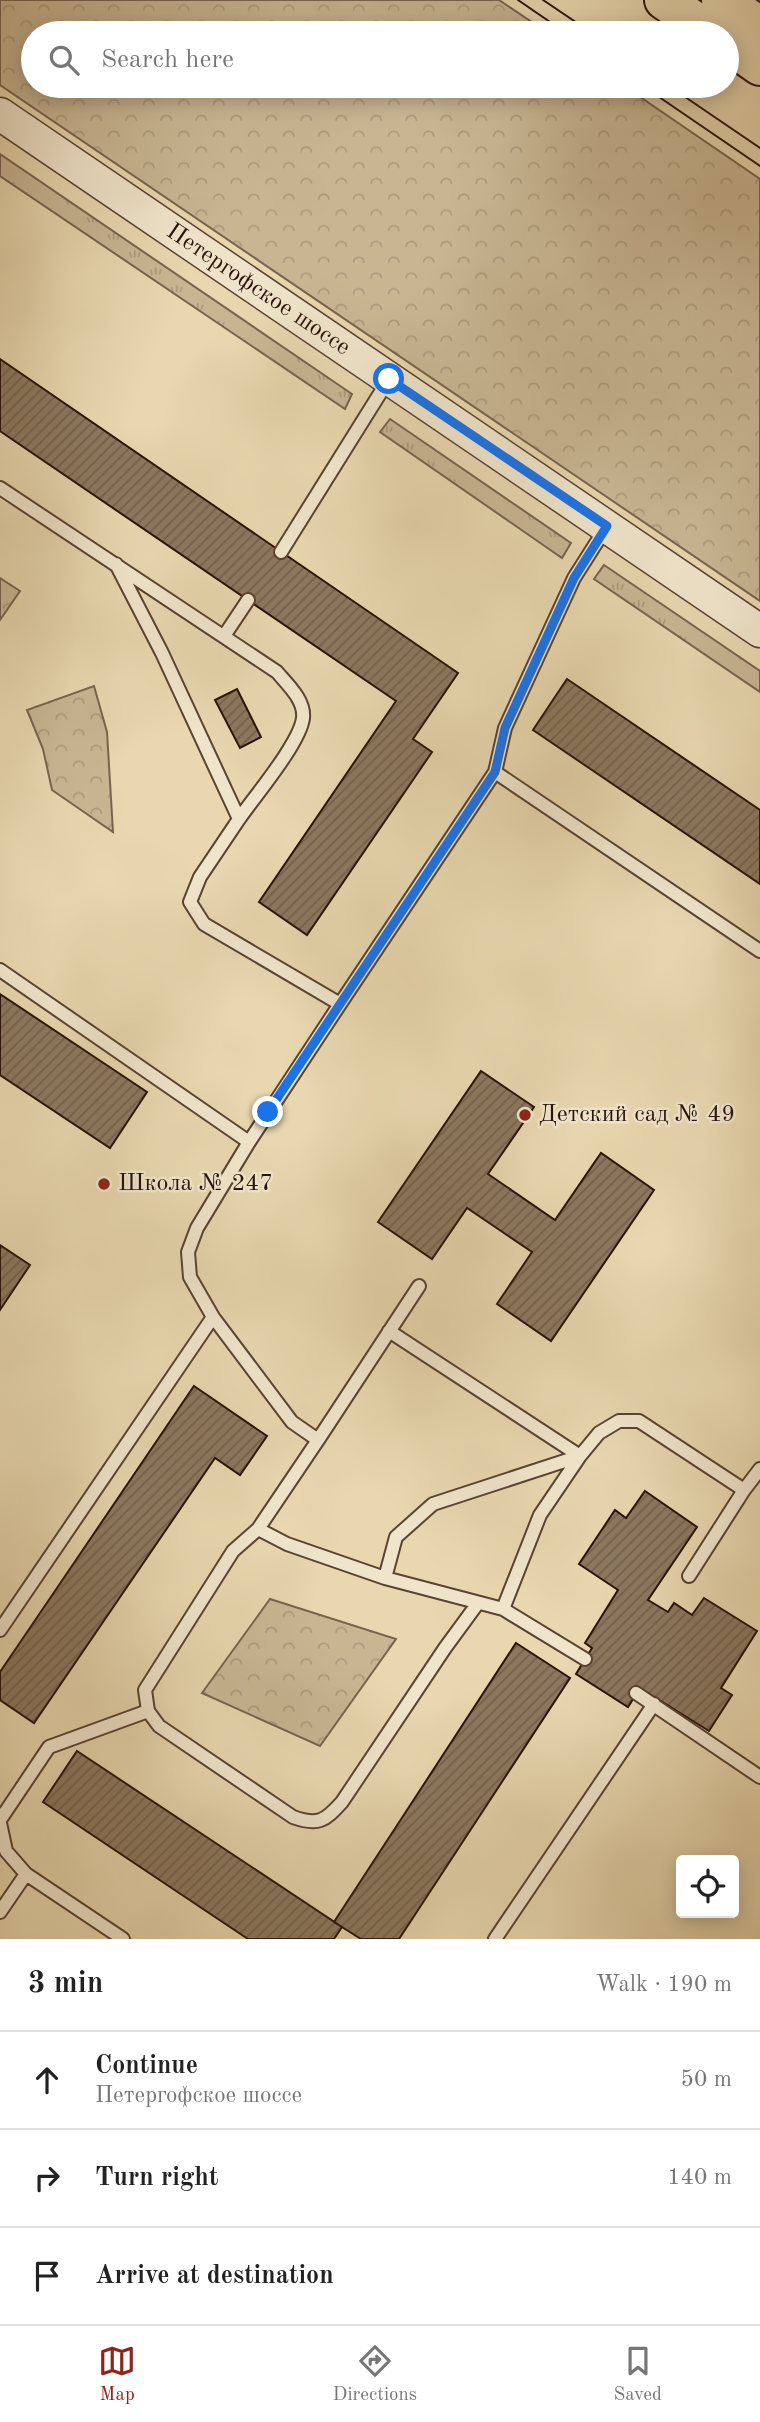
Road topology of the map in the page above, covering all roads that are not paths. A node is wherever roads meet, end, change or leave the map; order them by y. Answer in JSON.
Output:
{"nodes":[{"id":1,"x":664,"y":0,"type":"edge"},
{"id":2,"x":722,"y":0,"type":"edge"},
{"id":3,"x":695,"y":21,"type":"edge"},
{"id":4,"x":760,"y":26,"type":"edge"},
{"id":5,"x":739,"y":51,"type":"edge"},
{"id":6,"x":760,"y":66,"type":"edge"},
{"id":7,"x":0,"y":114,"type":"edge"},
{"id":8,"x":389,"y":379,"type":"junction"},
{"id":9,"x":0,"y":488,"type":"edge"},
{"id":10,"x":607,"y":526,"type":"junction"},
{"id":11,"x":281,"y":552,"type":"dead end"},
{"id":12,"x":116,"y":564,"type":"junction"},
{"id":13,"x":248,"y":600,"type":"dead end"},
{"id":14,"x":760,"y":631,"type":"edge"},
{"id":15,"x":224,"y":636,"type":"junction"},
{"id":16,"x":495,"y":772,"type":"junction"},
{"id":17,"x":239,"y":819,"type":"junction"},
{"id":18,"x":760,"y":951,"type":"edge"},
{"id":19,"x":0,"y":970,"type":"edge"},
{"id":20,"x":340,"y":1004,"type":"junction"},
{"id":21,"x":249,"y":1142,"type":"junction"},
{"id":22,"x":419,"y":1286,"type":"dead end"},
{"id":23,"x":214,"y":1317,"type":"junction"},
{"id":24,"x":390,"y":1331,"type":"junction"},
{"id":25,"x":318,"y":1440,"type":"junction"},
{"id":26,"x":580,"y":1456,"type":"junction"},
{"id":27,"x":760,"y":1469,"type":"edge"},
{"id":28,"x":744,"y":1490,"type":"junction"},
{"id":29,"x":258,"y":1529,"type":"junction"},
{"id":30,"x":689,"y":1576,"type":"dead end"},
{"id":31,"x":385,"y":1578,"type":"junction"},
{"id":32,"x":478,"y":1603,"type":"junction"},
{"id":33,"x":503,"y":1609,"type":"junction"},
{"id":34,"x":0,"y":1630,"type":"edge"},
{"id":35,"x":585,"y":1659,"type":"dead end"},
{"id":36,"x":636,"y":1693,"type":"dead end"},
{"id":37,"x":653,"y":1704,"type":"junction"},
{"id":38,"x":148,"y":1710,"type":"junction"},
{"id":39,"x":760,"y":1777,"type":"edge"},
{"id":40,"x":0,"y":1821,"type":"edge"},
{"id":41,"x":26,"y":1874,"type":"junction"},
{"id":42,"x":0,"y":1912,"type":"edge"},
{"id":43,"x":123,"y":1939,"type":"edge"},
{"id":44,"x":495,"y":1939,"type":"edge"}],
"edges":[{"from":1,"to":3,"type":"main road"},
{"from":2,"to":4,"type":"main road"},
{"from":5,"to":6,"type":"main road"},
{"from":7,"to":8,"type":"street","name":"Петергофское шоссе"},
{"from":8,"to":10,"type":"street","name":"Петергофское шоссе"},
{"from":8,"to":11,"type":"lane"},
{"from":9,"to":12,"type":"lane"},
{"from":10,"to":14,"type":"street","name":"Петергофское шоссе"},
{"from":10,"to":16,"type":"lane"},
{"from":12,"to":15,"type":"lane"},
{"from":12,"to":17,"type":"lane"},
{"from":13,"to":15,"type":"lane"},
{"from":15,"to":17,"type":"lane"},
{"from":16,"to":18,"type":"lane"},
{"from":16,"to":20,"type":"lane"},
{"from":17,"to":20,"type":"lane"},
{"from":19,"to":21,"type":"lane"},
{"from":20,"to":21,"type":"lane"},
{"from":21,"to":23,"type":"lane"},
{"from":22,"to":24,"type":"lane"},
{"from":23,"to":25,"type":"lane"},
{"from":23,"to":34,"type":"lane"},
{"from":24,"to":25,"type":"lane"},
{"from":24,"to":26,"type":"lane"},
{"from":25,"to":29,"type":"lane"},
{"from":26,"to":28,"type":"lane"},
{"from":26,"to":31,"type":"lane"},
{"from":26,"to":33,"type":"lane"},
{"from":27,"to":28,"type":"lane"},
{"from":28,"to":30,"type":"lane"},
{"from":29,"to":31,"type":"lane"},
{"from":29,"to":38,"type":"lane"},
{"from":31,"to":32,"type":"lane"},
{"from":32,"to":33,"type":"lane"},
{"from":32,"to":38,"type":"lane"},
{"from":33,"to":35,"type":"lane"},
{"from":36,"to":37,"type":"lane"},
{"from":37,"to":39,"type":"lane"},
{"from":37,"to":44,"type":"lane"},
{"from":38,"to":40,"type":"lane"},
{"from":40,"to":41,"type":"lane"},
{"from":41,"to":42,"type":"lane"},
{"from":41,"to":43,"type":"lane"}]}
